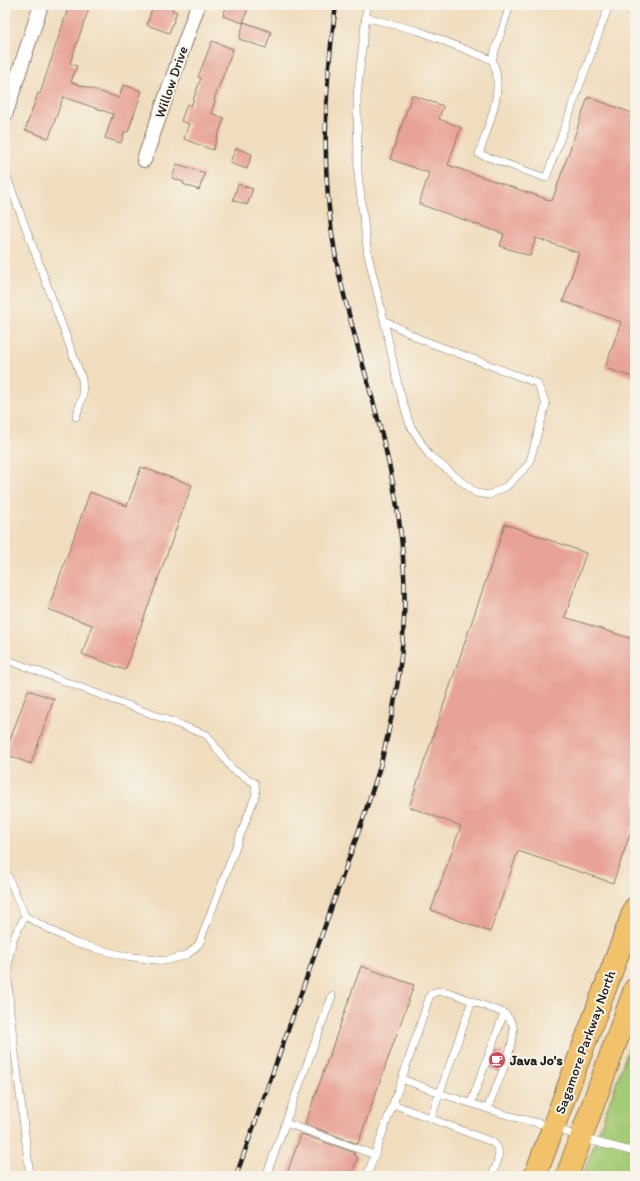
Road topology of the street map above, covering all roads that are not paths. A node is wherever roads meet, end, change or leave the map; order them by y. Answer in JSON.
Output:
{"nodes":[{"id":1,"x":41,"y":5,"type":"edge"},
{"id":2,"x":198,"y":5,"type":"edge"},
{"id":3,"x":367,"y":5,"type":"edge"},
{"id":4,"x":510,"y":5,"type":"edge"},
{"id":5,"x":609,"y":5,"type":"edge"},
{"id":6,"x":613,"y":5,"type":"edge"},
{"id":7,"x":635,"y":12,"type":"edge"},
{"id":8,"x":365,"y":17,"type":"junction"},
{"id":9,"x":492,"y":60,"type":"junction"},
{"id":10,"x":5,"y":115,"type":"edge"},
{"id":11,"x":144,"y":160,"type":"dead end"},
{"id":12,"x":5,"y":172,"type":"edge"},
{"id":13,"x":384,"y":320,"type":"junction"},
{"id":14,"x":76,"y":417,"type":"dead end"},
{"id":15,"x":5,"y":659,"type":"edge"},
{"id":16,"x":5,"y":870,"type":"edge"},
{"id":17,"x":635,"y":908,"type":"edge"},
{"id":18,"x":25,"y":916,"type":"junction"},
{"id":19,"x":635,"y":989,"type":"edge"},
{"id":20,"x":332,"y":996,"type":"dead end"},
{"id":21,"x":472,"y":1001,"type":"junction"},
{"id":22,"x":504,"y":1013,"type":"junction"},
{"id":23,"x":402,"y":1079,"type":"junction"},
{"id":24,"x":439,"y":1093,"type":"junction"},
{"id":25,"x":393,"y":1104,"type":"junction"},
{"id":26,"x":472,"y":1104,"type":"junction"},
{"id":27,"x":487,"y":1109,"type":"junction"},
{"id":28,"x":431,"y":1118,"type":"junction"},
{"id":29,"x":286,"y":1123,"type":"junction"},
{"id":30,"x":554,"y":1127,"type":"junction"},
{"id":31,"x":581,"y":1138,"type":"junction"},
{"id":32,"x":634,"y":1153,"type":"edge"},
{"id":33,"x":375,"y":1156,"type":"junction"},
{"id":34,"x":30,"y":1176,"type":"edge"},
{"id":35,"x":266,"y":1176,"type":"edge"},
{"id":36,"x":368,"y":1176,"type":"edge"},
{"id":37,"x":492,"y":1176,"type":"edge"},
{"id":38,"x":536,"y":1176,"type":"edge"},
{"id":39,"x":567,"y":1176,"type":"edge"}],
"edges":[{"from":1,"to":10,"type":"street"},
{"from":2,"to":11,"type":"street","name":"Willow Drive"},
{"from":3,"to":8,"type":"lane"},
{"from":4,"to":9,"type":"lane"},
{"from":5,"to":9,"type":"lane"},
{"from":6,"to":7,"type":"lane"},
{"from":8,"to":9,"type":"lane"},
{"from":8,"to":13,"type":"lane"},
{"from":12,"to":14,"type":"lane"},
{"from":13,"to":13,"type":"lane"},
{"from":15,"to":18,"type":"lane"},
{"from":16,"to":18,"type":"lane"},
{"from":17,"to":30,"type":"main road","name":"Sagamore Parkway North"},
{"from":18,"to":34,"type":"lane"},
{"from":19,"to":31,"type":"main road","name":"Sagamore Parkway North"},
{"from":20,"to":29,"type":"lane"},
{"from":21,"to":22,"type":"lane"},
{"from":21,"to":23,"type":"lane"},
{"from":21,"to":24,"type":"lane"},
{"from":22,"to":26,"type":"lane"},
{"from":22,"to":27,"type":"lane"},
{"from":23,"to":24,"type":"lane"},
{"from":23,"to":25,"type":"lane"},
{"from":24,"to":26,"type":"lane"},
{"from":24,"to":28,"type":"lane"},
{"from":25,"to":28,"type":"lane"},
{"from":25,"to":33,"type":"lane"},
{"from":26,"to":27,"type":"lane"},
{"from":27,"to":30,"type":"lane"},
{"from":28,"to":37,"type":"lane"},
{"from":29,"to":33,"type":"lane"},
{"from":29,"to":35,"type":"lane"},
{"from":30,"to":31,"type":"lane"},
{"from":30,"to":38,"type":"main road","name":"Sagamore Parkway North"},
{"from":31,"to":32,"type":"lane"},
{"from":31,"to":39,"type":"main road","name":"Sagamore Parkway North"},
{"from":33,"to":36,"type":"lane"}]}
